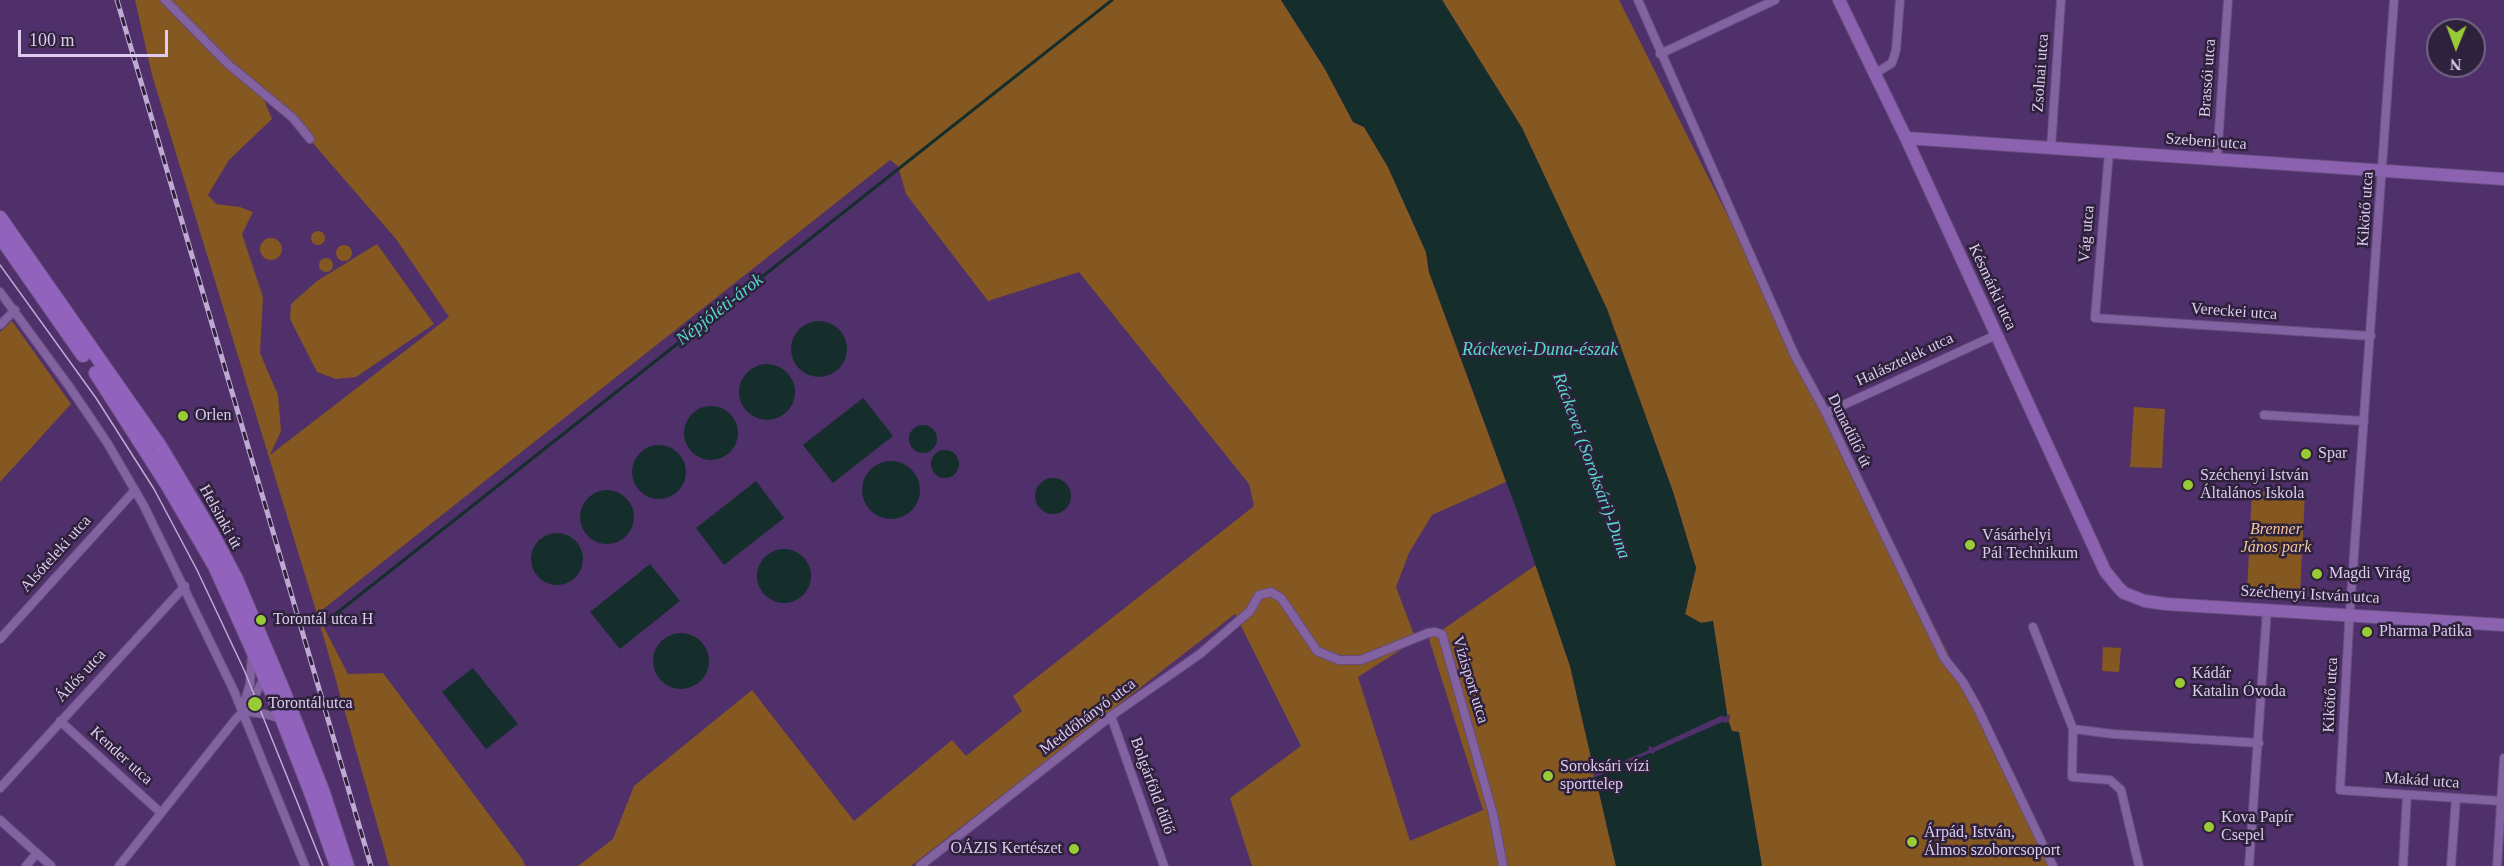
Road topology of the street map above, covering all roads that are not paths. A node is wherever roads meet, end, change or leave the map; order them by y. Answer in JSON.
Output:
{"nodes":[{"id":1,"x":165,"y":0,"type":"edge"},
{"id":2,"x":1638,"y":0,"type":"edge"},
{"id":3,"x":1775,"y":0,"type":"edge"},
{"id":4,"x":1839,"y":0,"type":"edge"},
{"id":5,"x":1900,"y":0,"type":"edge"},
{"id":6,"x":2061,"y":0,"type":"edge"},
{"id":7,"x":2228,"y":0,"type":"edge"},
{"id":8,"x":2394,"y":0,"type":"edge"},
{"id":9,"x":1660,"y":54,"type":"junction"},
{"id":10,"x":1874,"y":74,"type":"junction"},
{"id":11,"x":1906,"y":138,"type":"junction"},
{"id":12,"x":310,"y":139,"type":"dead end"},
{"id":13,"x":2051,"y":148,"type":"junction"},
{"id":14,"x":2109,"y":152,"type":"junction"},
{"id":15,"x":2217,"y":159,"type":"junction"},
{"id":16,"x":2384,"y":171,"type":"junction"},
{"id":17,"x":2504,"y":179,"type":"edge"},
{"id":18,"x":0,"y":218,"type":"edge"},
{"id":19,"x":0,"y":236,"type":"edge"},
{"id":20,"x":0,"y":292,"type":"edge"},
{"id":21,"x":15,"y":310,"type":"junction"},
{"id":22,"x":2095,"y":318,"type":"joint"},
{"id":23,"x":0,"y":325,"type":"edge"},
{"id":24,"x":1996,"y":335,"type":"junction"},
{"id":25,"x":2371,"y":336,"type":"junction"},
{"id":26,"x":1826,"y":413,"type":"junction"},
{"id":27,"x":2264,"y":415,"type":"dead end"},
{"id":28,"x":2364,"y":421,"type":"junction"},
{"id":29,"x":135,"y":490,"type":"junction"},
{"id":30,"x":185,"y":586,"type":"junction"},
{"id":31,"x":2118,"y":587,"type":"joint"},
{"id":32,"x":1271,"y":592,"type":"joint"},
{"id":33,"x":2267,"y":609,"type":"junction"},
{"id":34,"x":2350,"y":614,"type":"junction"},
{"id":35,"x":2504,"y":625,"type":"edge"},
{"id":36,"x":2033,"y":627,"type":"dead end"},
{"id":37,"x":0,"y":639,"type":"edge"},
{"id":38,"x":252,"y":645,"type":"junction"},
{"id":39,"x":271,"y":661,"type":"junction"},
{"id":40,"x":264,"y":676,"type":"junction"},
{"id":41,"x":242,"y":711,"type":"junction"},
{"id":42,"x":1111,"y":716,"type":"junction"},
{"id":43,"x":282,"y":719,"type":"junction"},
{"id":44,"x":60,"y":721,"type":"junction"},
{"id":45,"x":2073,"y":729,"type":"junction"},
{"id":46,"x":2259,"y":743,"type":"junction"},
{"id":47,"x":2504,"y":758,"type":"edge"},
{"id":48,"x":0,"y":788,"type":"edge"},
{"id":49,"x":2340,"y":790,"type":"joint"},
{"id":50,"x":2407,"y":795,"type":"junction"},
{"id":51,"x":2456,"y":798,"type":"junction"},
{"id":52,"x":2501,"y":801,"type":"junction"},
{"id":53,"x":161,"y":813,"type":"junction"},
{"id":54,"x":0,"y":820,"type":"edge"},
{"id":55,"x":37,"y":854,"type":"junction"},
{"id":56,"x":26,"y":866,"type":"edge"},
{"id":57,"x":51,"y":866,"type":"edge"},
{"id":58,"x":119,"y":866,"type":"edge"},
{"id":59,"x":305,"y":866,"type":"edge"},
{"id":60,"x":337,"y":866,"type":"edge"},
{"id":61,"x":347,"y":866,"type":"edge"},
{"id":62,"x":920,"y":866,"type":"edge"},
{"id":63,"x":1164,"y":866,"type":"edge"},
{"id":64,"x":1503,"y":866,"type":"edge"},
{"id":65,"x":2053,"y":866,"type":"edge"},
{"id":66,"x":2139,"y":866,"type":"edge"},
{"id":67,"x":2249,"y":866,"type":"edge"},
{"id":68,"x":2403,"y":866,"type":"edge"},
{"id":69,"x":2451,"y":866,"type":"edge"},
{"id":70,"x":2497,"y":866,"type":"edge"}],
"edges":[{"from":1,"to":12,"type":"street"},
{"from":2,"to":9,"type":"street","name":"Dunadűlő út"},
{"from":3,"to":9,"type":"street"},
{"from":4,"to":10,"type":"street","name":"Késmárki utca"},
{"from":5,"to":10,"type":"street"},
{"from":6,"to":13,"type":"street","name":"Zsolnai utca"},
{"from":7,"to":15,"type":"street","name":"Brassói utca"},
{"from":8,"to":16,"type":"street","name":"Kikötő utca"},
{"from":9,"to":26,"type":"street","name":"Dunadűlő út"},
{"from":10,"to":11,"type":"street","name":"Késmárki utca"},
{"from":11,"to":13,"type":"street","name":"Szebeni utca"},
{"from":11,"to":24,"type":"street","name":"Késmárki utca"},
{"from":13,"to":14,"type":"street","name":"Szebeni utca"},
{"from":14,"to":15,"type":"street","name":"Szebeni utca"},
{"from":14,"to":22,"type":"street","name":"Vág utca"},
{"from":15,"to":16,"type":"street","name":"Szebeni utca"},
{"from":16,"to":17,"type":"street","name":"Szebeni utca"},
{"from":16,"to":25,"type":"street","name":"Kikötő utca"},
{"from":18,"to":39,"type":"main road","name":"Helsinki út"},
{"from":19,"to":38,"type":"main road","name":"Helsinki út"},
{"from":20,"to":21,"type":"street"},
{"from":21,"to":23,"type":"street"},
{"from":21,"to":29,"type":"street"},
{"from":22,"to":25,"type":"street","name":"Vereckei utca"},
{"from":24,"to":26,"type":"street","name":"Halásztelek utca"},
{"from":24,"to":31,"type":"street","name":"Késmárki utca"},
{"from":25,"to":28,"type":"street","name":"Kikötő utca"},
{"from":26,"to":65,"type":"street","name":"Dunadűlő út"},
{"from":27,"to":28,"type":"street"},
{"from":28,"to":34,"type":"street","name":"Kikötő utca"},
{"from":29,"to":30,"type":"street"},
{"from":29,"to":37,"type":"street","name":"Alsóteleki utca"},
{"from":30,"to":41,"type":"street"},
{"from":30,"to":44,"type":"street","name":"Átlós utca"},
{"from":31,"to":33,"type":"street","name":"Széchenyi István utca"},
{"from":32,"to":42,"type":"street","name":"Meddőhányó utca"},
{"from":32,"to":64,"type":"street","name":"Vízisport utca"},
{"from":33,"to":34,"type":"street","name":"Széchenyi István utca"},
{"from":33,"to":46,"type":"street"},
{"from":34,"to":35,"type":"street","name":"Széchenyi István utca"},
{"from":34,"to":49,"type":"street","name":"Kikötő utca"},
{"from":36,"to":45,"type":"street"},
{"from":38,"to":40,"type":"main road","name":"Helsinki út"},
{"from":38,"to":41,"type":"street"},
{"from":39,"to":40,"type":"street"},
{"from":39,"to":61,"type":"main road","name":"Helsinki út"},
{"from":40,"to":41,"type":"street"},
{"from":40,"to":43,"type":"main road","name":"Helsinki út"},
{"from":41,"to":43,"type":"street"},
{"from":41,"to":53,"type":"street"},
{"from":41,"to":59,"type":"street"},
{"from":42,"to":62,"type":"street","name":"Meddőhányó utca"},
{"from":42,"to":63,"type":"street","name":"Bolgárföld dűlő"},
{"from":43,"to":60,"type":"main road","name":"Helsinki út"},
{"from":44,"to":48,"type":"street","name":"Átlós utca"},
{"from":44,"to":53,"type":"street","name":"Kender utca"},
{"from":45,"to":46,"type":"street"},
{"from":45,"to":66,"type":"street"},
{"from":46,"to":67,"type":"street"},
{"from":47,"to":52,"type":"street"},
{"from":49,"to":50,"type":"street","name":"Makád utca"},
{"from":50,"to":51,"type":"street","name":"Makád utca"},
{"from":50,"to":68,"type":"street"},
{"from":51,"to":52,"type":"street","name":"Makád utca"},
{"from":51,"to":69,"type":"street"},
{"from":52,"to":70,"type":"street"},
{"from":53,"to":58,"type":"street"},
{"from":54,"to":55,"type":"street"},
{"from":55,"to":56,"type":"street"},
{"from":55,"to":57,"type":"street"}]}
